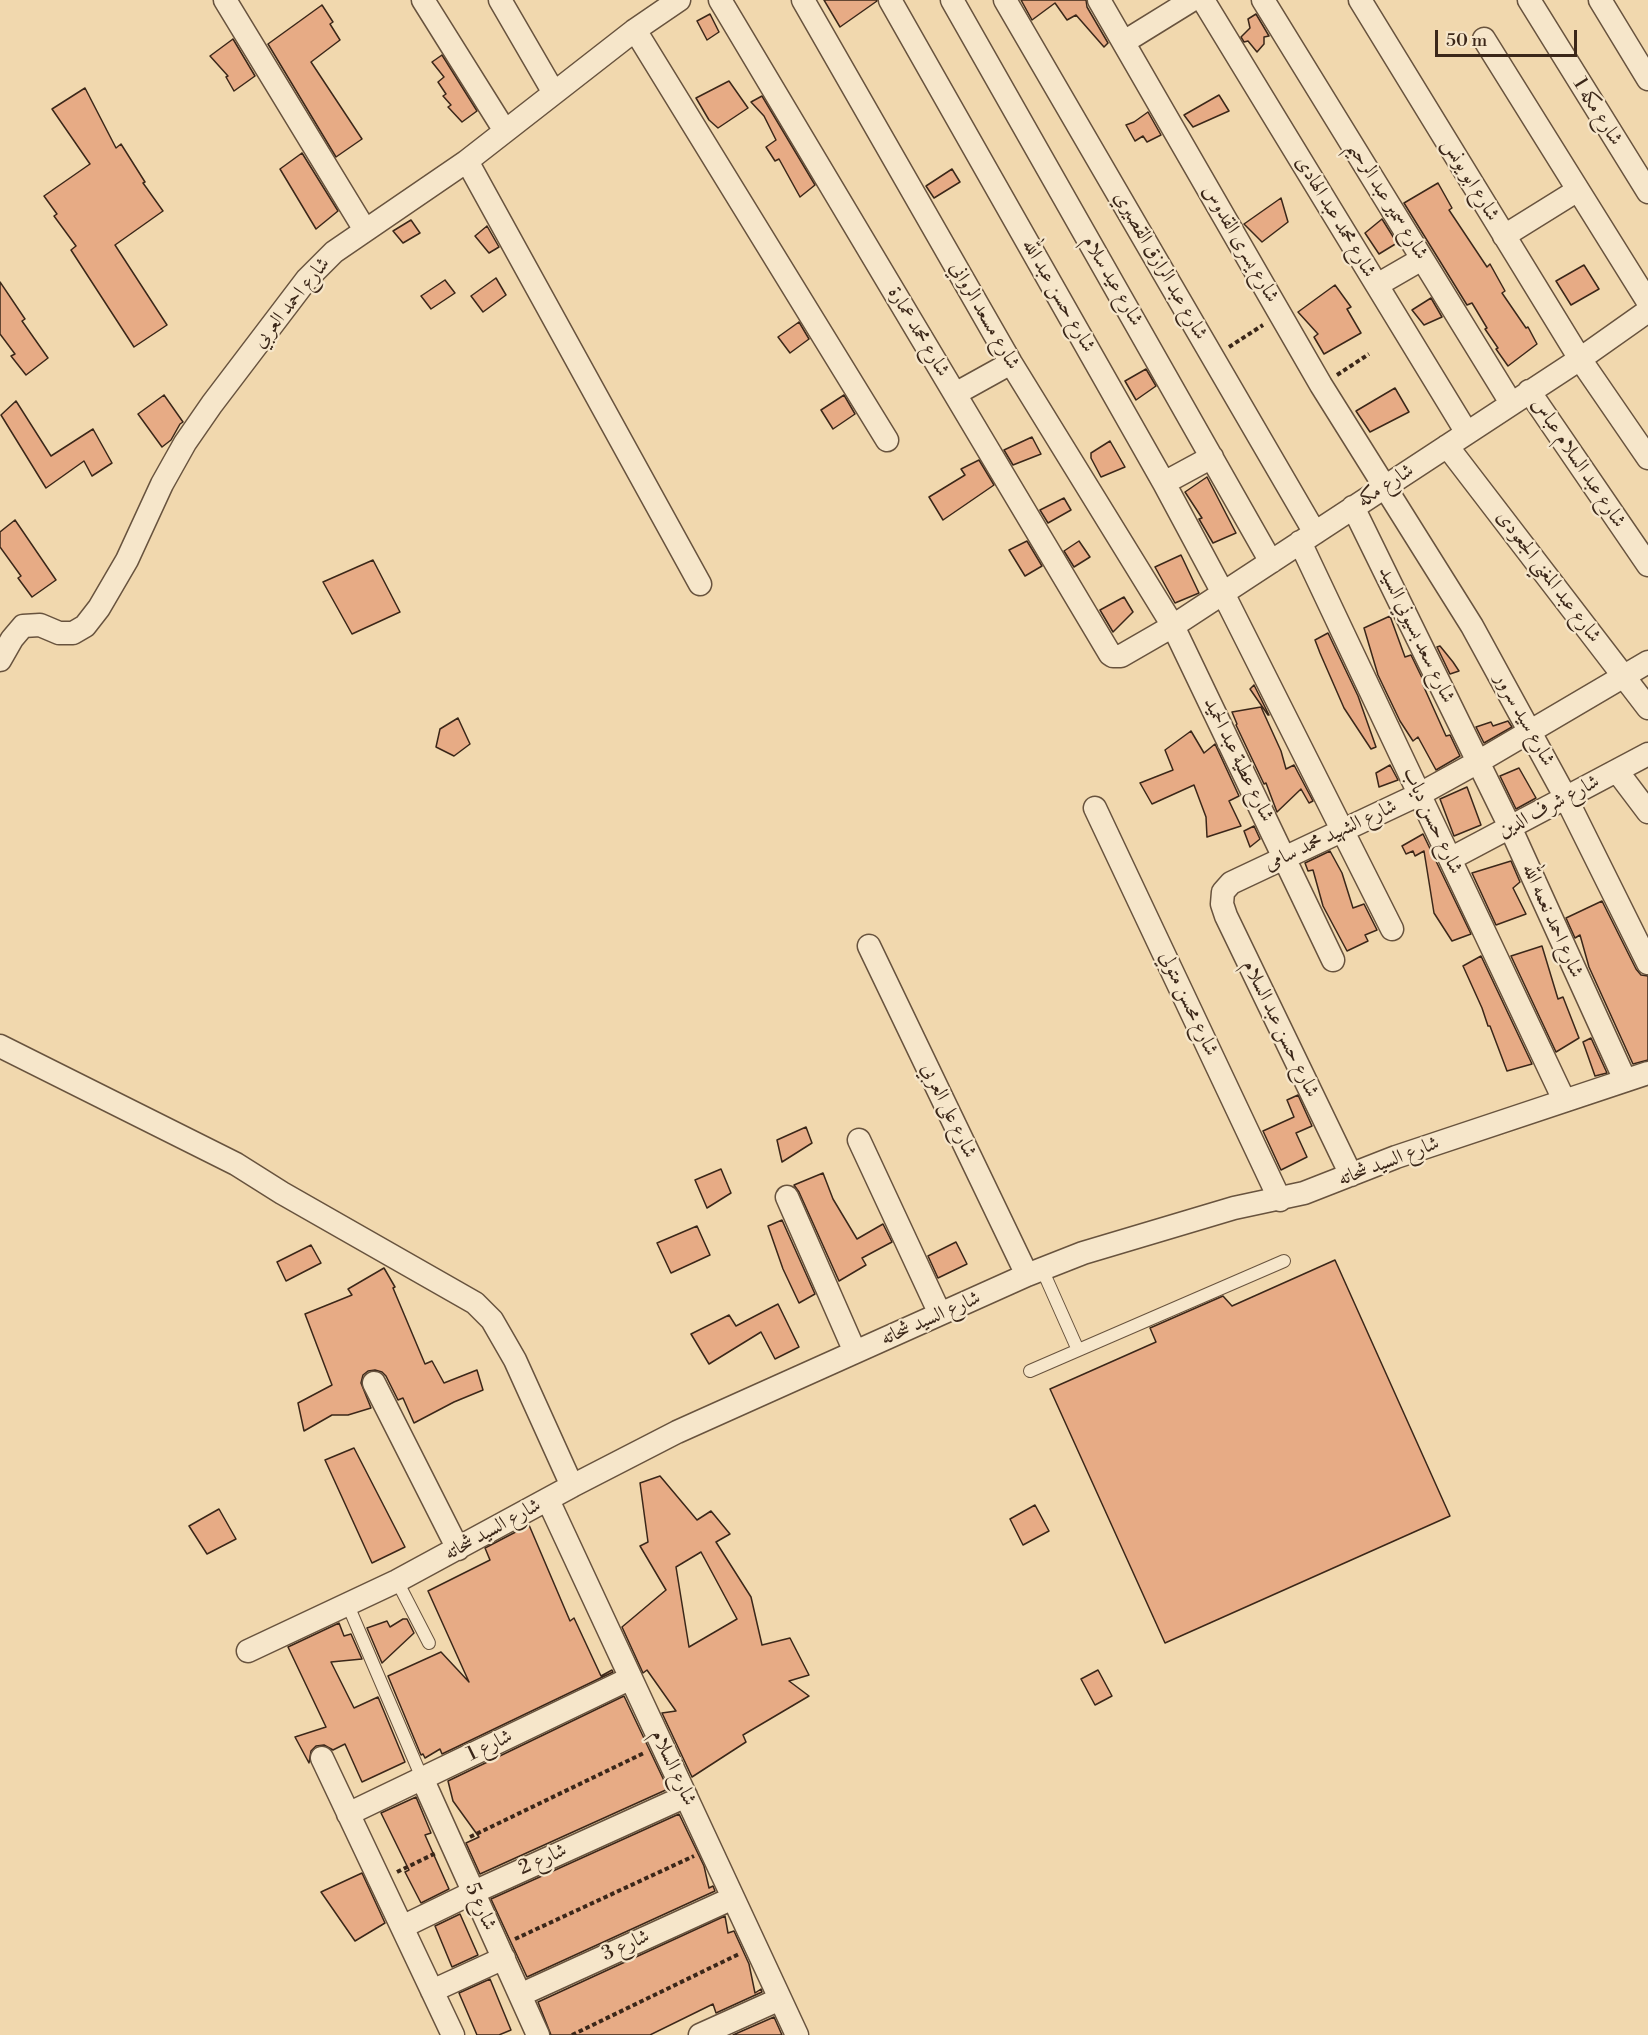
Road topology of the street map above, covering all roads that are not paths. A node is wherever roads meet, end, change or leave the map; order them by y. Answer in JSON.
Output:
{"nodes":[{"id":1,"x":225,"y":0,"type":"edge"},
{"id":2,"x":423,"y":0,"type":"edge"},
{"id":3,"x":500,"y":0,"type":"edge"},
{"id":4,"x":679,"y":0,"type":"edge"},
{"id":5,"x":720,"y":0,"type":"edge"},
{"id":6,"x":803,"y":0,"type":"edge"},
{"id":7,"x":890,"y":0,"type":"edge"},
{"id":8,"x":952,"y":0,"type":"edge"},
{"id":9,"x":1005,"y":0,"type":"edge"},
{"id":10,"x":1099,"y":0,"type":"edge"},
{"id":11,"x":1192,"y":0,"type":"edge"},
{"id":12,"x":1203,"y":0,"type":"edge"},
{"id":13,"x":1263,"y":0,"type":"edge"},
{"id":14,"x":1360,"y":0,"type":"edge"},
{"id":15,"x":1529,"y":0,"type":"edge"},
{"id":16,"x":1600,"y":0,"type":"edge"},
{"id":17,"x":635,"y":30,"type":"junction"},
{"id":18,"x":1484,"y":39,"type":"dead end"},
{"id":19,"x":1124,"y":42,"type":"junction"},
{"id":20,"x":1648,"y":79,"type":"edge"},
{"id":21,"x":554,"y":93,"type":"junction"},
{"id":22,"x":506,"y":131,"type":"junction"},
{"id":23,"x":466,"y":161,"type":"junction"},
{"id":24,"x":1578,"y":190,"type":"junction"},
{"id":25,"x":1648,"y":192,"type":"edge"},
{"id":26,"x":365,"y":230,"type":"junction"},
{"id":27,"x":1504,"y":236,"type":"junction"},
{"id":28,"x":1422,"y":259,"type":"junction"},
{"id":29,"x":1377,"y":285,"type":"junction"},
{"id":30,"x":1645,"y":316,"type":"edge"},
{"id":31,"x":1580,"y":359,"type":"junction"},
{"id":32,"x":1011,"y":363,"type":"junction"},
{"id":33,"x":955,"y":394,"type":"junction"},
{"id":34,"x":1520,"y":397,"type":"junction"},
{"id":35,"x":1467,"y":433,"type":"junction"},
{"id":36,"x":887,"y":440,"type":"dead end"},
{"id":37,"x":1448,"y":446,"type":"junction"},
{"id":38,"x":1212,"y":457,"type":"junction"},
{"id":39,"x":1648,"y":458,"type":"edge"},
{"id":40,"x":1164,"y":483,"type":"junction"},
{"id":41,"x":1384,"y":487,"type":"junction"},
{"id":42,"x":1353,"y":507,"type":"junction"},
{"id":43,"x":1307,"y":537,"type":"junction"},
{"id":44,"x":1271,"y":562,"type":"junction"},
{"id":45,"x":1648,"y":565,"type":"edge"},
{"id":46,"x":700,"y":584,"type":"dead end"},
{"id":47,"x":1223,"y":593,"type":"junction"},
{"id":48,"x":1173,"y":626,"type":"junction"},
{"id":49,"x":1121,"y":656,"type":"joint"},
{"id":50,"x":0,"y":660,"type":"edge"},
{"id":51,"x":1648,"y":662,"type":"edge"},
{"id":52,"x":1624,"y":676,"type":"junction"},
{"id":53,"x":1648,"y":708,"type":"edge"},
{"id":54,"x":1530,"y":730,"type":"junction"},
{"id":55,"x":1648,"y":753,"type":"edge"},
{"id":56,"x":1478,"y":762,"type":"junction"},
{"id":57,"x":1617,"y":771,"type":"junction"},
{"id":58,"x":1420,"y":794,"type":"junction"},
{"id":59,"x":1566,"y":798,"type":"junction"},
{"id":60,"x":1095,"y":808,"type":"dead end"},
{"id":61,"x":1648,"y":812,"type":"edge"},
{"id":62,"x":1510,"y":827,"type":"junction"},
{"id":63,"x":1343,"y":831,"type":"junction"},
{"id":64,"x":1284,"y":857,"type":"junction"},
{"id":65,"x":1450,"y":859,"type":"junction"},
{"id":66,"x":1231,"y":883,"type":"joint"},
{"id":67,"x":1392,"y":929,"type":"dead end"},
{"id":68,"x":869,"y":946,"type":"dead end"},
{"id":69,"x":1333,"y":960,"type":"dead end"},
{"id":70,"x":1648,"y":963,"type":"edge"},
{"id":71,"x":0,"y":1046,"type":"edge"},
{"id":72,"x":1648,"y":1073,"type":"edge"},
{"id":73,"x":1625,"y":1080,"type":"junction"},
{"id":74,"x":1564,"y":1100,"type":"junction"},
{"id":75,"x":859,"y":1140,"type":"dead end"},
{"id":76,"x":1351,"y":1175,"type":"junction"},
{"id":77,"x":787,"y":1197,"type":"dead end"},
{"id":78,"x":1280,"y":1200,"type":"junction"},
{"id":79,"x":1284,"y":1261,"type":"dead end"},
{"id":80,"x":1034,"y":1272,"type":"junction"},
{"id":81,"x":940,"y":1314,"type":"junction"},
{"id":82,"x":1078,"y":1350,"type":"junction"},
{"id":83,"x":855,"y":1352,"type":"junction"},
{"id":84,"x":1030,"y":1371,"type":"dead end"},
{"id":85,"x":374,"y":1383,"type":"dead end"},
{"id":86,"x":572,"y":1486,"type":"junction"},
{"id":87,"x":548,"y":1500,"type":"junction"},
{"id":88,"x":458,"y":1549,"type":"junction"},
{"id":89,"x":397,"y":1581,"type":"junction"},
{"id":90,"x":347,"y":1603,"type":"junction"},
{"id":91,"x":429,"y":1643,"type":"dead end"},
{"id":92,"x":248,"y":1652,"type":"dead end"},
{"id":93,"x":631,"y":1678,"type":"junction"},
{"id":94,"x":322,"y":1758,"type":"dead end"},
{"id":95,"x":422,"y":1778,"type":"junction"},
{"id":96,"x":686,"y":1796,"type":"junction"},
{"id":97,"x":348,"y":1814,"type":"junction"},
{"id":98,"x":474,"y":1892,"type":"junction"},
{"id":99,"x":733,"y":1898,"type":"junction"},
{"id":100,"x":402,"y":1927,"type":"junction"},
{"id":101,"x":501,"y":1952,"type":"junction"},
{"id":102,"x":432,"y":1991,"type":"junction"},
{"id":103,"x":520,"y":1995,"type":"junction"},
{"id":104,"x":780,"y":1999,"type":"junction"},
{"id":105,"x":532,"y":2033,"type":"edge"},
{"id":106,"x":453,"y":2035,"type":"edge"},
{"id":107,"x":700,"y":2035,"type":"edge"},
{"id":108,"x":797,"y":2035,"type":"edge"}],
"edges":[{"from":1,"to":26,"type":"street"},
{"from":2,"to":22,"type":"street"},
{"from":3,"to":21,"type":"street"},
{"from":4,"to":17,"type":"street","name":"شارع احمد العربي"},
{"from":5,"to":33,"type":"street","name":"شارع محمد عمارة"},
{"from":6,"to":32,"type":"street","name":"شارع مسعد الرواني"},
{"from":7,"to":40,"type":"street","name":"شارع حسن عبد الله"},
{"from":8,"to":38,"type":"street","name":"شارع عيد سلام"},
{"from":9,"to":43,"type":"street","name":"شارع عبد الرازق القصيري"},
{"from":10,"to":19,"type":"street","name":"شارع يسرى القدوس"},
{"from":11,"to":19,"type":"street"},
{"from":12,"to":29,"type":"street","name":"شارع محمد عبد الهادى"},
{"from":13,"to":28,"type":"street","name":"شارع سمير عبد الرحيم"},
{"from":14,"to":27,"type":"street","name":"شارع ابو يونس"},
{"from":15,"to":25,"type":"street","name":"شارع مكه 1"},
{"from":16,"to":20,"type":"street"},
{"from":17,"to":21,"type":"street","name":"شارع احمد العربي"},
{"from":17,"to":36,"type":"street"},
{"from":18,"to":24,"type":"street"},
{"from":19,"to":41,"type":"street","name":"شارع يسرى القدوس"},
{"from":21,"to":22,"type":"street","name":"شارع احمد العربي"},
{"from":22,"to":23,"type":"street","name":"شارع احمد العربي"},
{"from":23,"to":26,"type":"street","name":"شارع احمد العربي"},
{"from":23,"to":46,"type":"street"},
{"from":24,"to":27,"type":"street"},
{"from":24,"to":30,"type":"street"},
{"from":26,"to":50,"type":"street","name":"شارع احمد العربي"},
{"from":27,"to":31,"type":"street","name":"شارع ابو يونس"},
{"from":28,"to":29,"type":"street"},
{"from":28,"to":34,"type":"street","name":"شارع سمير عبد الرحيم"},
{"from":29,"to":35,"type":"street","name":"شارع محمد عبد الهادى"},
{"from":30,"to":31,"type":"street","name":"شارع مكه"},
{"from":31,"to":34,"type":"street","name":"شارع مكه"},
{"from":31,"to":39,"type":"street","name":"شارع ابو يونس"},
{"from":32,"to":33,"type":"street"},
{"from":32,"to":48,"type":"street","name":"شارع مسعد الرواني"},
{"from":33,"to":49,"type":"street","name":"شارع محمد عمارة"},
{"from":34,"to":35,"type":"street","name":"شارع مكه"},
{"from":34,"to":45,"type":"street","name":"شارع عبد السلام عباس"},
{"from":35,"to":37,"type":"street","name":"شارع مكه"},
{"from":37,"to":41,"type":"street","name":"شارع مكه"},
{"from":37,"to":52,"type":"street","name":"شارع عبد المغني الجعودى"},
{"from":38,"to":40,"type":"street"},
{"from":38,"to":44,"type":"street","name":"شارع عيد سلام"},
{"from":40,"to":47,"type":"street","name":"شارع حسن عبد الله"},
{"from":41,"to":42,"type":"street","name":"شارع مكه"},
{"from":41,"to":54,"type":"street","name":"شارع سيد سرور"},
{"from":42,"to":43,"type":"street","name":"شارع مكه"},
{"from":42,"to":56,"type":"street","name":"شارع سعد بسيوني السيد"},
{"from":43,"to":44,"type":"street","name":"شارع مكه"},
{"from":43,"to":58,"type":"street","name":"شارع حسن دياب"},
{"from":44,"to":47,"type":"street","name":"شارع مكه"},
{"from":47,"to":48,"type":"street","name":"شارع مكه"},
{"from":47,"to":63,"type":"street","name":"شارع حسن عبد الله"},
{"from":48,"to":49,"type":"street","name":"شارع مكه"},
{"from":48,"to":64,"type":"street","name":"شارع عطية عبد الحميد"},
{"from":51,"to":52,"type":"street","name":"شارع الشهيد محمد سامى"},
{"from":52,"to":53,"type":"street","name":"شارع عبد المغني الجعودى"},
{"from":52,"to":54,"type":"street","name":"شارع الشهيد محمد سامى"},
{"from":54,"to":56,"type":"street","name":"شارع الشهيد محمد سامى"},
{"from":54,"to":59,"type":"street","name":"شارع سيد سرور"},
{"from":55,"to":57,"type":"street","name":"شارع شرف الدين"},
{"from":56,"to":58,"type":"street","name":"شارع الشهيد محمد سامى"},
{"from":56,"to":62,"type":"street","name":"شارع احمد نعمه الله"},
{"from":57,"to":59,"type":"street","name":"شارع شرف الدين"},
{"from":57,"to":61,"type":"street"},
{"from":58,"to":63,"type":"street","name":"شارع الشهيد محمد سامى"},
{"from":58,"to":65,"type":"street","name":"شارع حسن دياب"},
{"from":59,"to":62,"type":"street","name":"شارع شرف الدين"},
{"from":59,"to":70,"type":"street","name":"شارع سيد سرور"},
{"from":60,"to":78,"type":"street","name":"شارع محسن متولي"},
{"from":62,"to":65,"type":"street","name":"شارع شرف الدين"},
{"from":62,"to":73,"type":"street","name":"شارع احمد نعمه الله"},
{"from":63,"to":64,"type":"street","name":"شارع الشهيد محمد سامى"},
{"from":63,"to":67,"type":"street","name":"شارع حسن عبد الله"},
{"from":64,"to":66,"type":"street","name":"شارع الشهيد محمد سامى"},
{"from":64,"to":69,"type":"street","name":"شارع عطية عبد الحميد"},
{"from":65,"to":74,"type":"street","name":"شارع حسن دياب"},
{"from":66,"to":76,"type":"street","name":"شارع حسن عبد السلام"},
{"from":68,"to":80,"type":"street","name":"شارع على العربي"},
{"from":71,"to":86,"type":"street"},
{"from":72,"to":73,"type":"street","name":"شارع السيد شحاته"},
{"from":73,"to":74,"type":"street","name":"شارع السيد شحاته"},
{"from":74,"to":76,"type":"street","name":"شارع السيد شحاته"},
{"from":75,"to":81,"type":"street"},
{"from":76,"to":78,"type":"street","name":"شارع السيد شحاته"},
{"from":77,"to":83,"type":"street"},
{"from":78,"to":80,"type":"street","name":"شارع السيد شحاته"},
{"from":79,"to":82,"type":"lane"},
{"from":80,"to":81,"type":"street","name":"شارع السيد شحاته"},
{"from":80,"to":82,"type":"lane"},
{"from":81,"to":83,"type":"street","name":"شارع السيد شحاته"},
{"from":82,"to":84,"type":"lane"},
{"from":83,"to":86,"type":"street","name":"شارع السيد شحاته"},
{"from":85,"to":88,"type":"street"},
{"from":86,"to":87,"type":"street","name":"شارع السيد شحاته"},
{"from":87,"to":88,"type":"street","name":"شارع السيد شحاته"},
{"from":87,"to":93,"type":"street","name":"شارع السلام"},
{"from":88,"to":89,"type":"street","name":"شارع السيد شحاته"},
{"from":89,"to":90,"type":"street","name":"شارع السيد شحاته"},
{"from":89,"to":91,"type":"lane"},
{"from":90,"to":92,"type":"street","name":"شارع السيد شحاته"},
{"from":90,"to":95,"type":"lane"},
{"from":93,"to":95,"type":"street","name":"شارع 1"},
{"from":93,"to":96,"type":"street","name":"شارع السلام"},
{"from":94,"to":97,"type":"street"},
{"from":95,"to":97,"type":"street","name":"شارع 1"},
{"from":95,"to":98,"type":"street","name":"شارع 5"},
{"from":96,"to":98,"type":"street","name":"شارع 2"},
{"from":96,"to":99,"type":"street","name":"شارع السلام"},
{"from":97,"to":100,"type":"street"},
{"from":98,"to":100,"type":"street","name":"شارع 2"},
{"from":98,"to":101,"type":"street","name":"شارع 5"},
{"from":99,"to":103,"type":"street","name":"شارع 3"},
{"from":99,"to":104,"type":"street","name":"شارع السلام"},
{"from":100,"to":102,"type":"street"},
{"from":101,"to":102,"type":"street"},
{"from":101,"to":103,"type":"street","name":"شارع 5"},
{"from":102,"to":106,"type":"street"},
{"from":103,"to":105,"type":"street","name":"شارع 5"},
{"from":104,"to":107,"type":"street"},
{"from":104,"to":108,"type":"street","name":"شارع السلام"}]}
